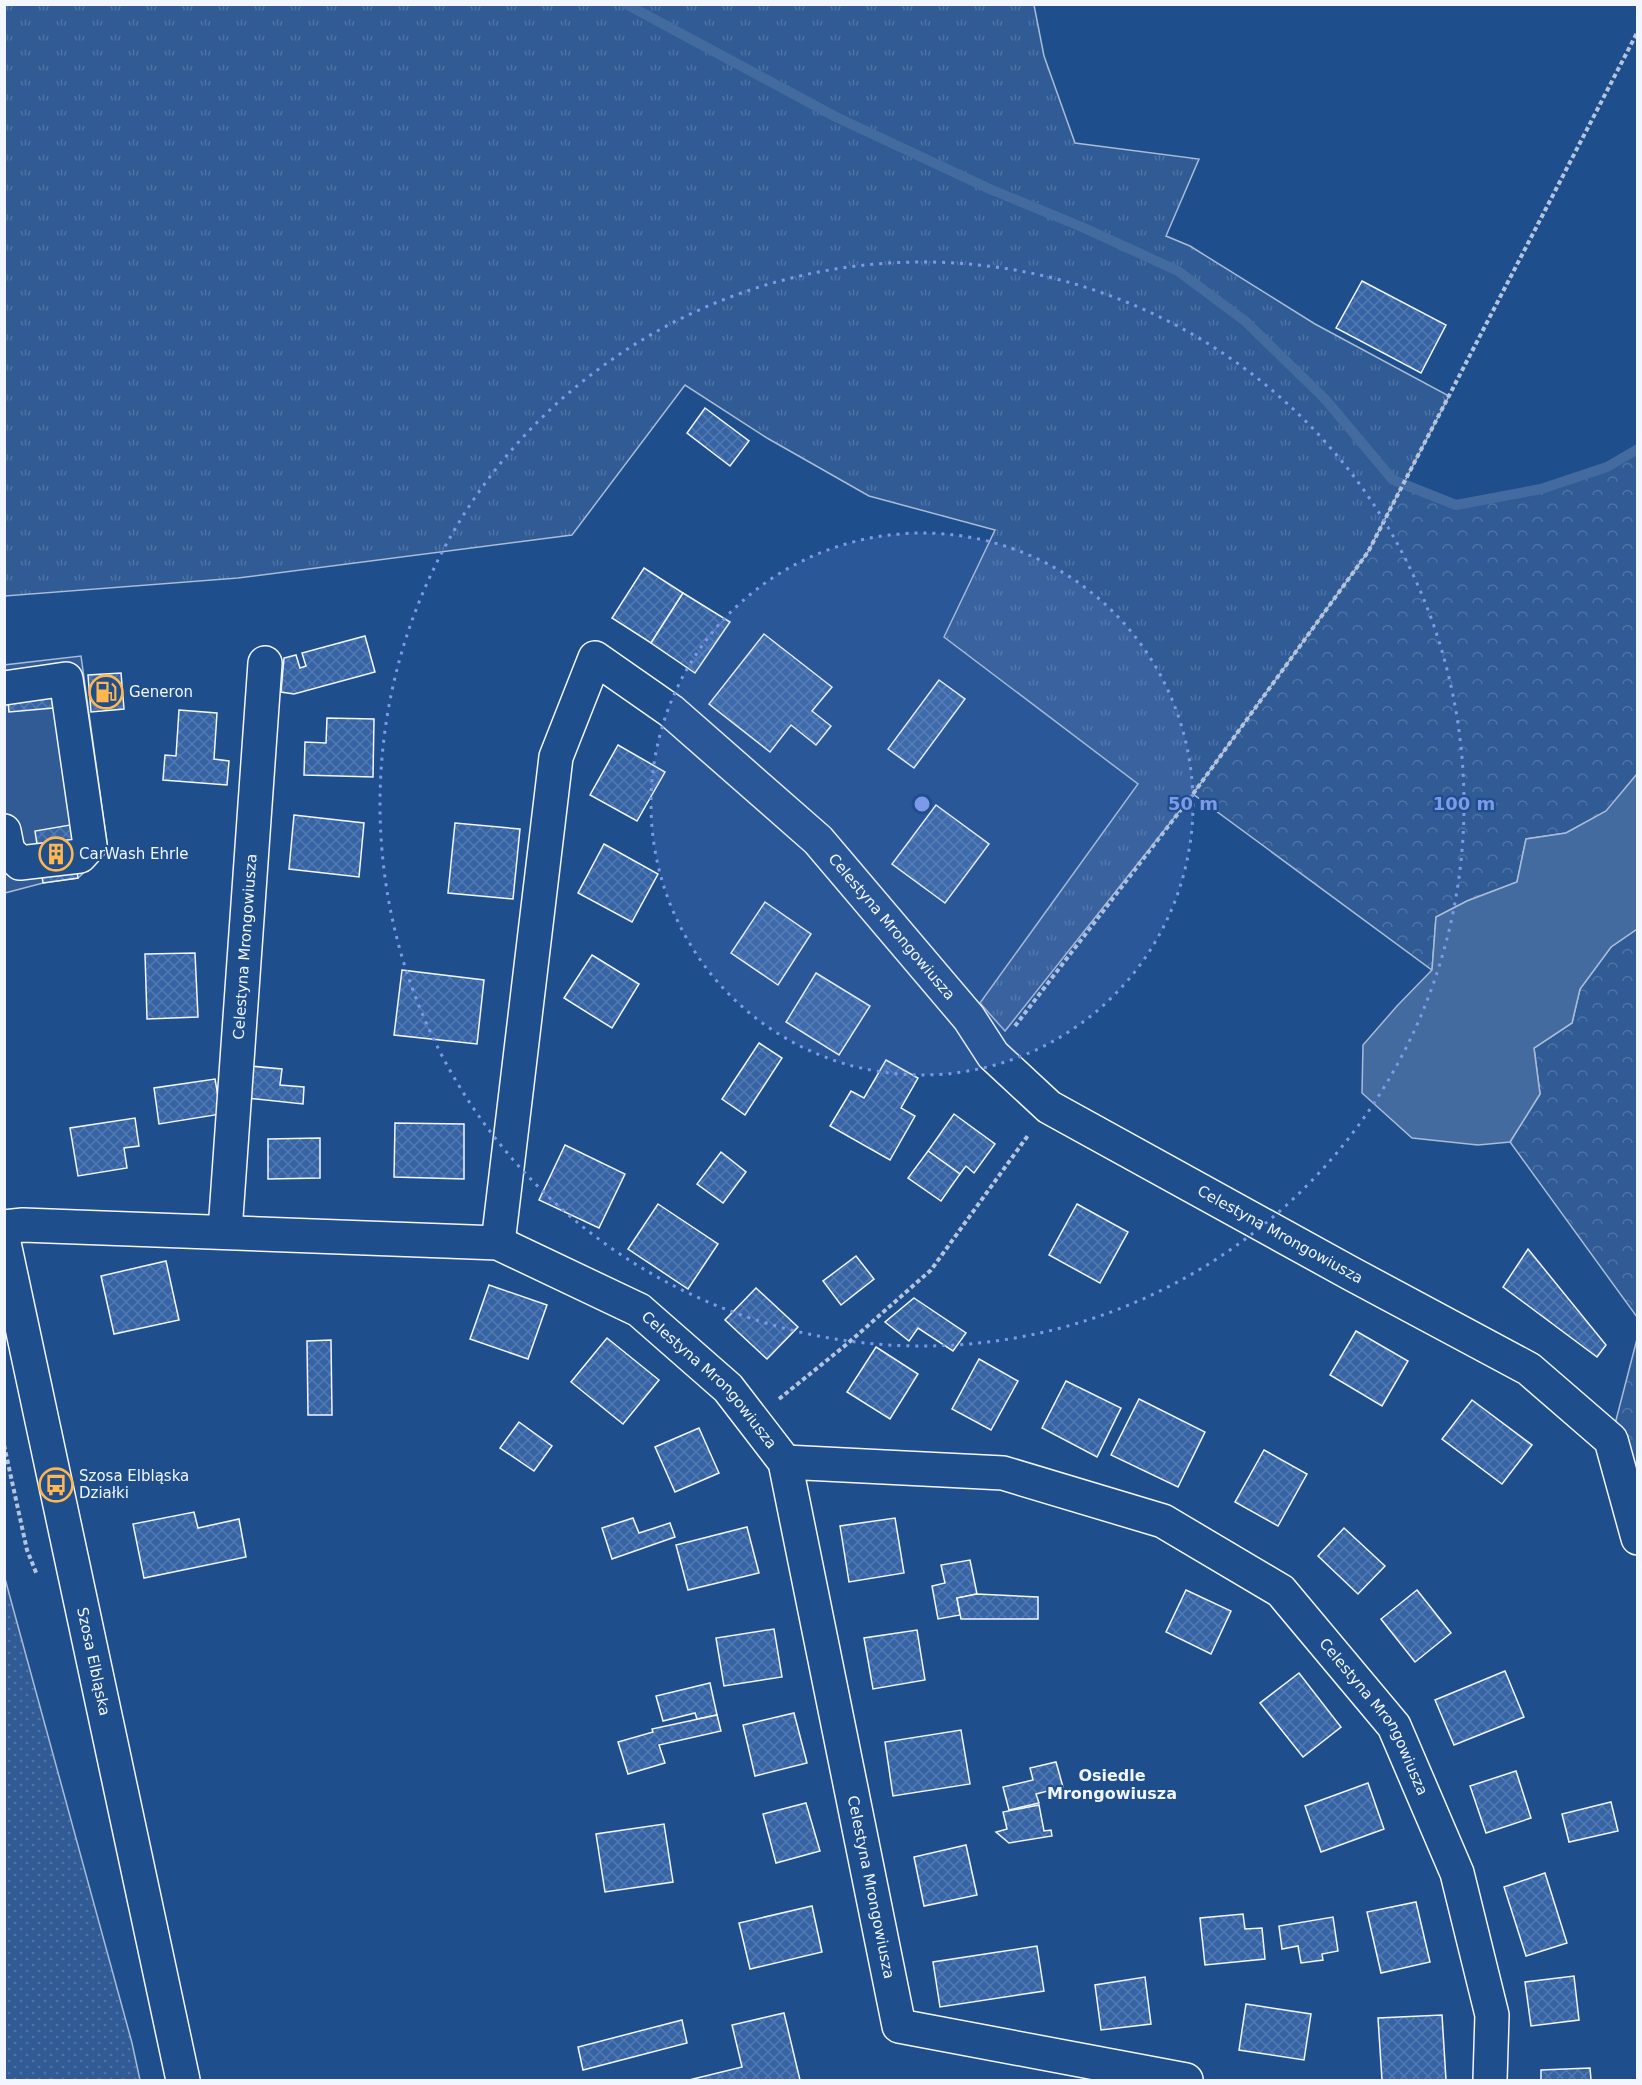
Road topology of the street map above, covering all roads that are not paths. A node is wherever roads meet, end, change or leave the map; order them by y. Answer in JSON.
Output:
{"nodes":[{"id":1,"x":265,"y":663,"type":"dead end"},
{"id":2,"x":4,"y":688,"type":"edge"},
{"id":3,"x":4,"y":831,"type":"edge"},
{"id":4,"x":4,"y":1227,"type":"edge"},
{"id":5,"x":225,"y":1231,"type":"junction"},
{"id":6,"x":5,"y":1243,"type":"edge"},
{"id":7,"x":498,"y":1243,"type":"junction"},
{"id":8,"x":785,"y":1462,"type":"junction"},
{"id":9,"x":1638,"y":1538,"type":"edge"},
{"id":10,"x":183,"y":2080,"type":"edge"},
{"id":11,"x":1186,"y":2080,"type":"edge"},
{"id":12,"x":1490,"y":2080,"type":"edge"}],
"edges":[{"from":1,"to":5,"type":"street","name":"Celestyna Mrongowiusza"},
{"from":2,"to":3,"type":"street"},
{"from":4,"to":5,"type":"street","name":"Celestyna Mrongowiusza"},
{"from":5,"to":7,"type":"street","name":"Celestyna Mrongowiusza"},
{"from":6,"to":10,"type":"street","name":"Szosa Elbląska"},
{"from":7,"to":8,"type":"street","name":"Celestyna Mrongowiusza"},
{"from":7,"to":9,"type":"street","name":"Celestyna Mrongowiusza"},
{"from":8,"to":11,"type":"street","name":"Celestyna Mrongowiusza"},
{"from":8,"to":12,"type":"street","name":"Celestyna Mrongowiusza"}]}
